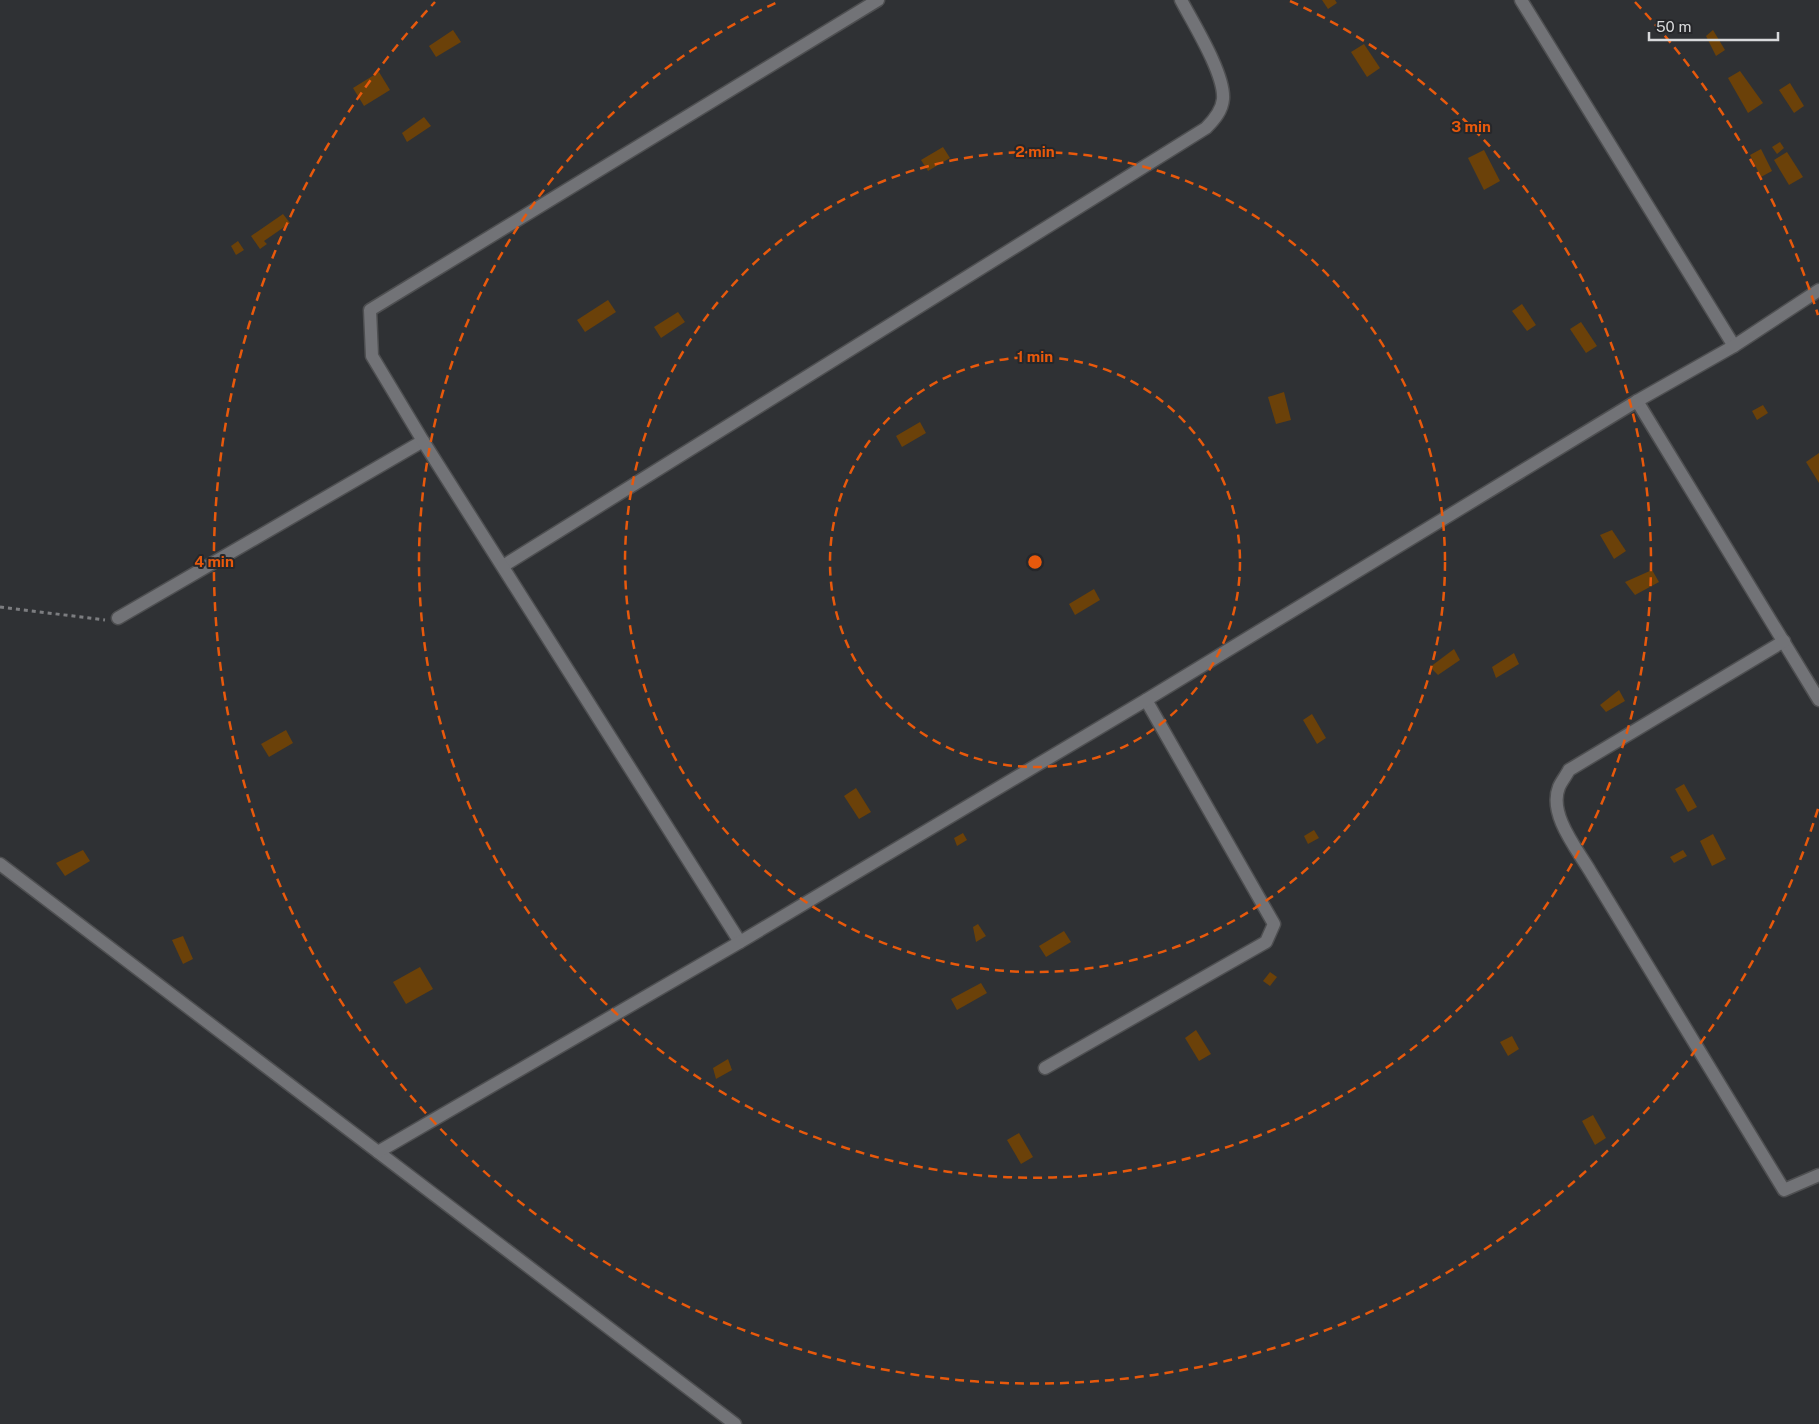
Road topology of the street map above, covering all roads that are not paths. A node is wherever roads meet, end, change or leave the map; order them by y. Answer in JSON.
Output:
{"nodes":[{"id":1,"x":878,"y":0,"type":"edge"},
{"id":2,"x":1181,"y":0,"type":"edge"},
{"id":3,"x":1521,"y":0,"type":"edge"},
{"id":4,"x":1819,"y":290,"type":"edge"},
{"id":5,"x":1734,"y":346,"type":"junction"},
{"id":6,"x":1637,"y":402,"type":"junction"},
{"id":7,"x":422,"y":441,"type":"junction"},
{"id":8,"x":503,"y":566,"type":"junction"},
{"id":9,"x":118,"y":618,"type":"road end"},
{"id":10,"x":1784,"y":641,"type":"junction"},
{"id":11,"x":1146,"y":700,"type":"junction"},
{"id":12,"x":1819,"y":700,"type":"edge"},
{"id":13,"x":0,"y":864,"type":"edge"},
{"id":14,"x":740,"y":942,"type":"junction"},
{"id":15,"x":1045,"y":1068,"type":"dead end"},
{"id":16,"x":378,"y":1152,"type":"junction"},
{"id":17,"x":1819,"y":1175,"type":"edge"},
{"id":18,"x":735,"y":1424,"type":"edge"}],
"edges":[{"from":1,"to":7,"type":"street"},
{"from":2,"to":8,"type":"street"},
{"from":3,"to":5,"type":"street"},
{"from":4,"to":5,"type":"street"},
{"from":5,"to":6,"type":"street"},
{"from":6,"to":10,"type":"street"},
{"from":6,"to":11,"type":"street"},
{"from":7,"to":8,"type":"street"},
{"from":7,"to":9,"type":"street"},
{"from":8,"to":14,"type":"street"},
{"from":10,"to":12,"type":"street"},
{"from":10,"to":17,"type":"street"},
{"from":11,"to":14,"type":"street"},
{"from":11,"to":15,"type":"street"},
{"from":13,"to":16,"type":"street"},
{"from":14,"to":16,"type":"street"},
{"from":16,"to":18,"type":"street"}]}
